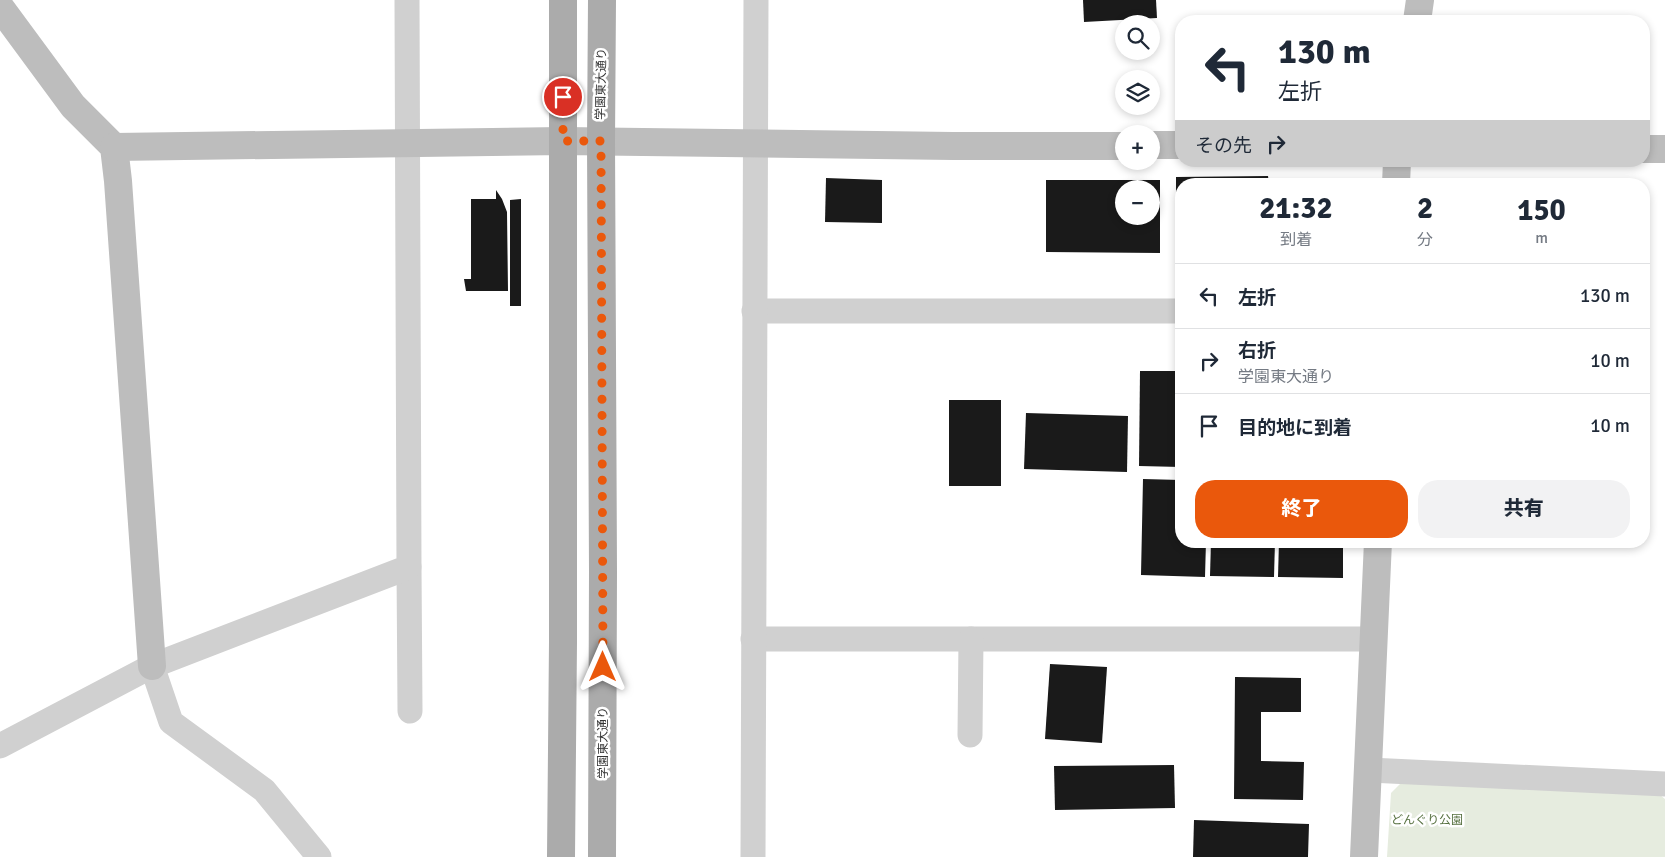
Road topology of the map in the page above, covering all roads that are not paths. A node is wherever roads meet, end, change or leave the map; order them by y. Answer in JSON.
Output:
{"nodes":[{"id":1,"x":408,"y":0,"type":"edge"},
{"id":2,"x":563,"y":0,"type":"edge"},
{"id":3,"x":602,"y":0,"type":"edge"},
{"id":4,"x":756,"y":0,"type":"edge"},
{"id":5,"x":1420,"y":0,"type":"edge"},
{"id":6,"x":0,"y":7,"type":"edge"},
{"id":7,"x":1417,"y":15,"type":"edge"},
{"id":8,"x":563,"y":141,"type":"junction"},
{"id":9,"x":601,"y":141,"type":"junction"},
{"id":10,"x":754,"y":143,"type":"junction"},
{"id":11,"x":407,"y":144,"type":"junction"},
{"id":12,"x":1160,"y":145,"type":"edge"},
{"id":13,"x":1175,"y":145,"type":"edge"},
{"id":14,"x":1115,"y":146,"type":"edge"},
{"id":15,"x":114,"y":147,"type":"junction"},
{"id":16,"x":1650,"y":148,"type":"edge"},
{"id":17,"x":1665,"y":149,"type":"edge"},
{"id":18,"x":754,"y":311,"type":"junction"},
{"id":19,"x":1175,"y":311,"type":"edge"},
{"id":20,"x":1378,"y":548,"type":"edge"},
{"id":21,"x":409,"y":568,"type":"junction"},
{"id":22,"x":753,"y":639,"type":"junction"},
{"id":23,"x":971,"y":639,"type":"junction"},
{"id":24,"x":1373,"y":640,"type":"junction"},
{"id":25,"x":152,"y":666,"type":"junction"},
{"id":26,"x":410,"y":711,"type":"dead end"},
{"id":27,"x":970,"y":735,"type":"dead end"},
{"id":28,"x":0,"y":746,"type":"edge"},
{"id":29,"x":1369,"y":770,"type":"junction"},
{"id":30,"x":1665,"y":784,"type":"edge"},
{"id":31,"x":320,"y":857,"type":"edge"},
{"id":32,"x":561,"y":857,"type":"edge"},
{"id":33,"x":602,"y":857,"type":"edge"},
{"id":34,"x":753,"y":857,"type":"edge"},
{"id":35,"x":1364,"y":857,"type":"edge"}],
"edges":[{"from":1,"to":11,"type":"street"},
{"from":2,"to":8,"type":"main road"},
{"from":3,"to":9,"type":"main road","name":"学園東大通り"},
{"from":4,"to":10,"type":"street"},
{"from":5,"to":7,"type":"street"},
{"from":6,"to":15,"type":"street"},
{"from":8,"to":9,"type":"street"},
{"from":8,"to":11,"type":"street"},
{"from":8,"to":32,"type":"main road"},
{"from":9,"to":10,"type":"street"},
{"from":9,"to":33,"type":"main road","name":"学園東大通り"},
{"from":10,"to":14,"type":"street"},
{"from":10,"to":18,"type":"street"},
{"from":11,"to":15,"type":"street"},
{"from":11,"to":21,"type":"street"},
{"from":12,"to":13,"type":"street"},
{"from":15,"to":25,"type":"street"},
{"from":16,"to":17,"type":"street"},
{"from":18,"to":19,"type":"street"},
{"from":18,"to":22,"type":"street"},
{"from":20,"to":24,"type":"street"},
{"from":21,"to":25,"type":"street"},
{"from":21,"to":26,"type":"street"},
{"from":22,"to":23,"type":"street"},
{"from":22,"to":34,"type":"street"},
{"from":23,"to":24,"type":"street"},
{"from":23,"to":27,"type":"street"},
{"from":24,"to":29,"type":"street"},
{"from":25,"to":28,"type":"street"},
{"from":25,"to":31,"type":"street"},
{"from":29,"to":30,"type":"street"},
{"from":29,"to":35,"type":"street"}]}
